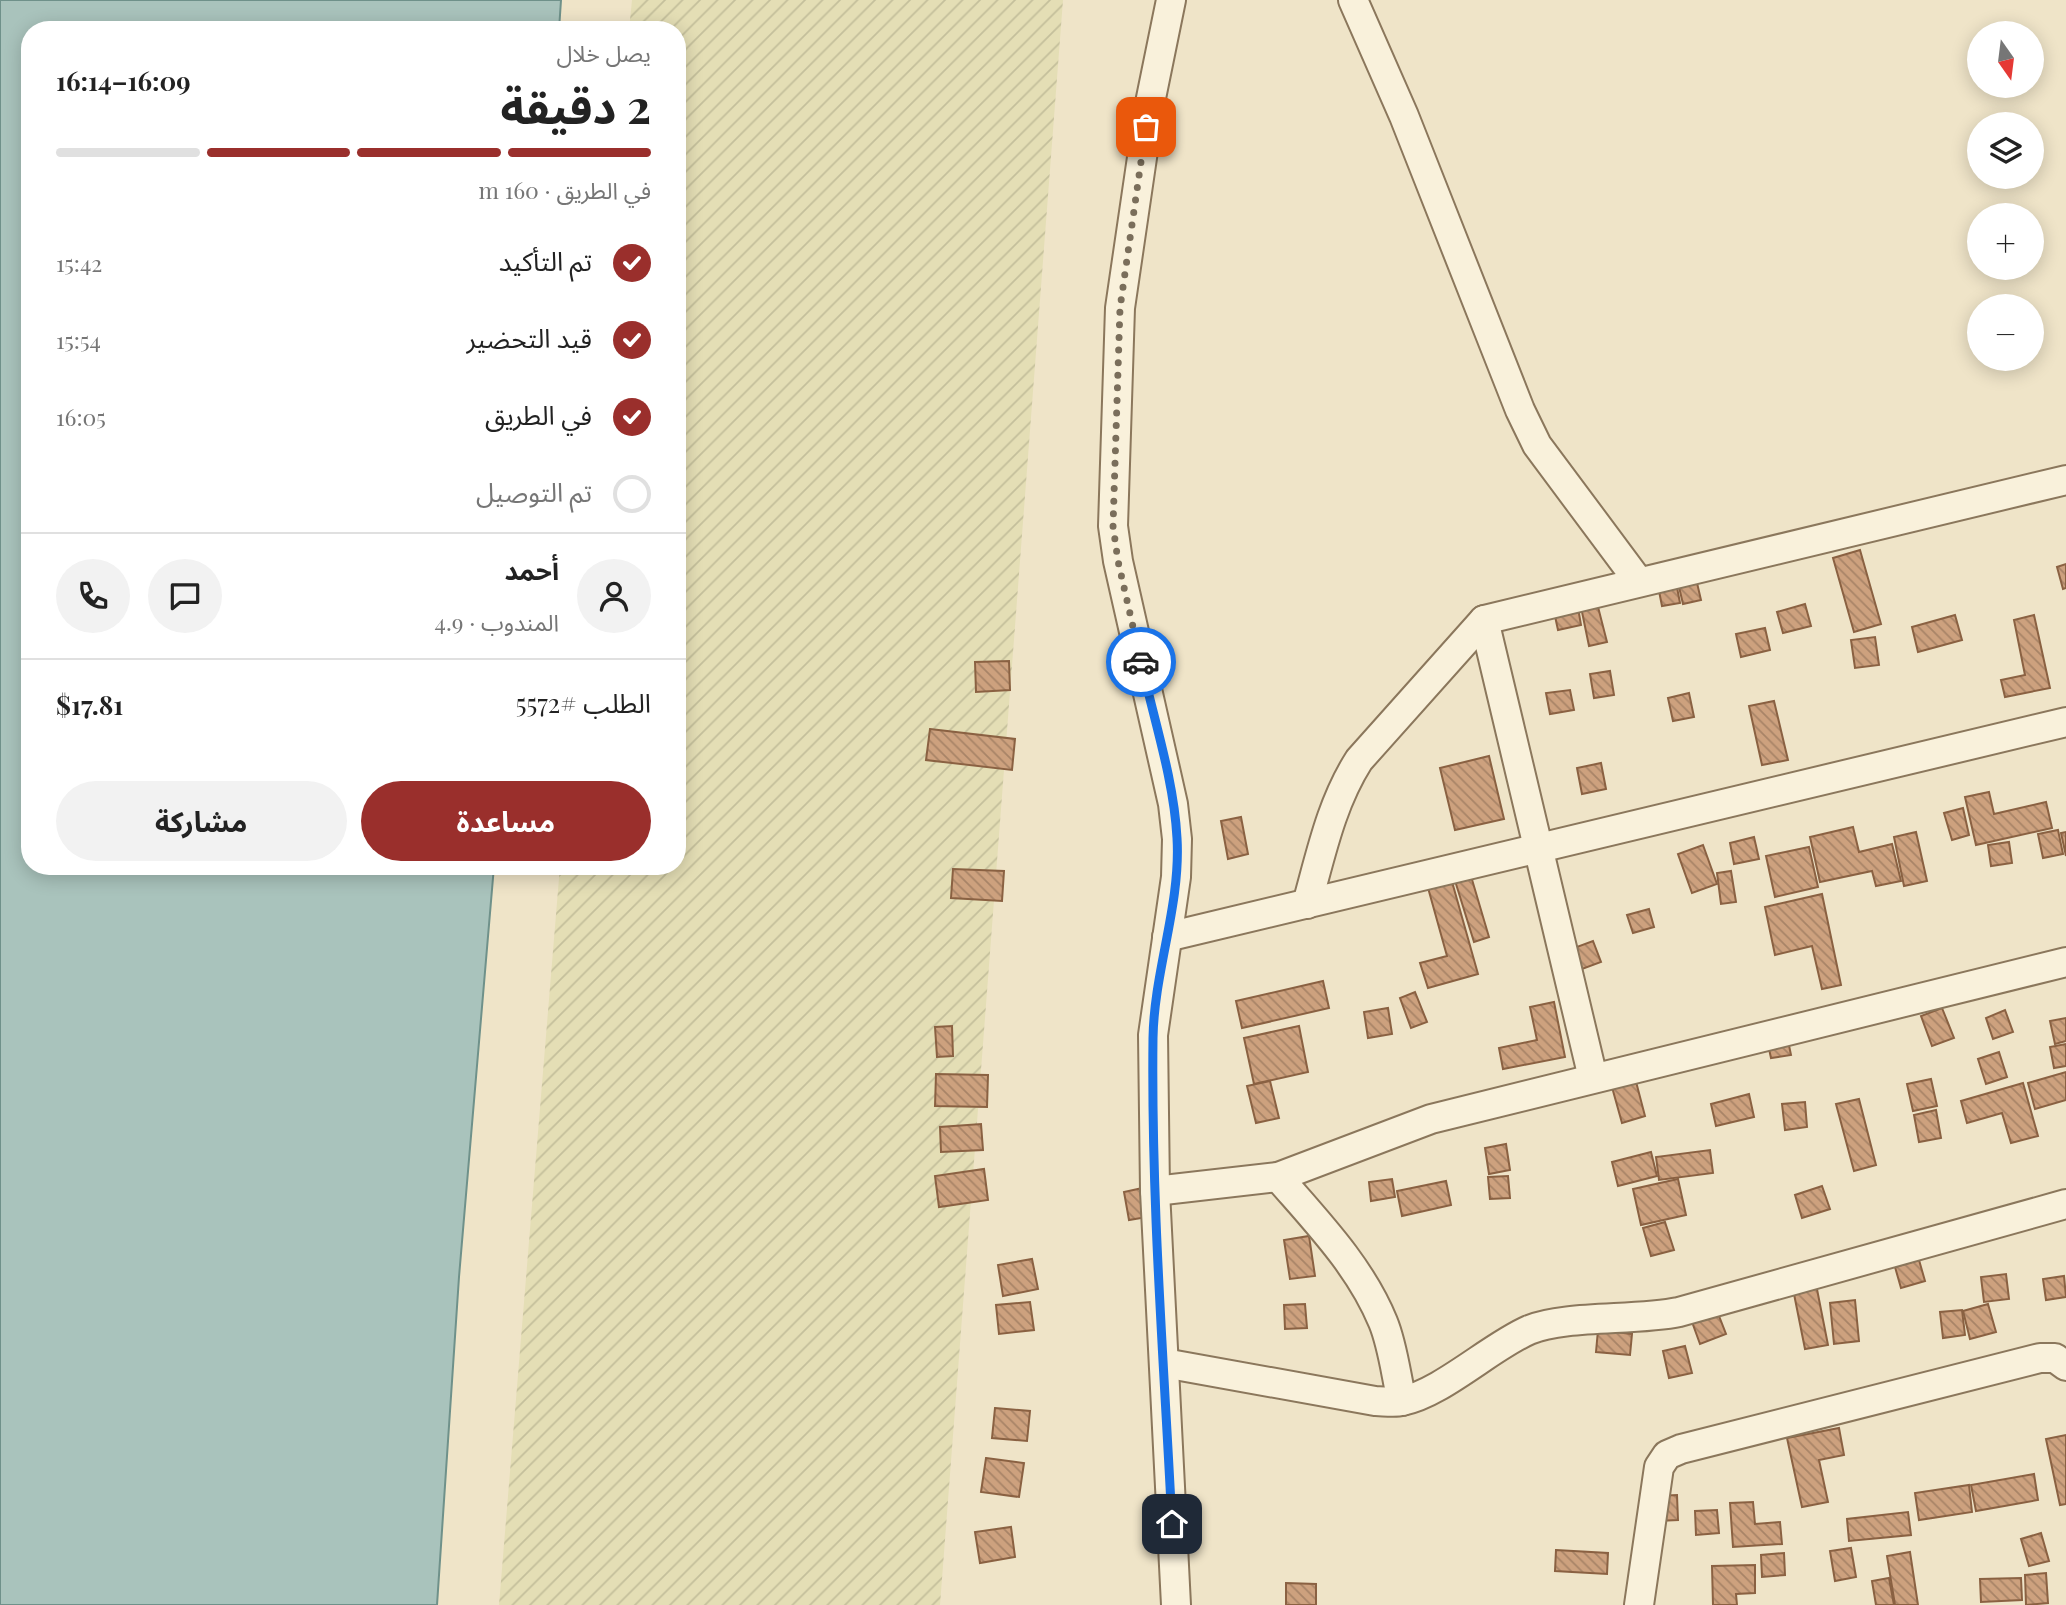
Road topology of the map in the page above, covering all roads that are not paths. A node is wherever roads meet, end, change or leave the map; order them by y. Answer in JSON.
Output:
{"nodes":[{"id":1,"x":1171,"y":0,"type":"edge"},
{"id":2,"x":1353,"y":0,"type":"edge"},
{"id":3,"x":2066,"y":480,"type":"edge"},
{"id":4,"x":1639,"y":582,"type":"junction"},
{"id":5,"x":1484,"y":620,"type":"junction"},
{"id":6,"x":2066,"y":722,"type":"edge"},
{"id":7,"x":1539,"y":848,"type":"junction"},
{"id":8,"x":1307,"y":904,"type":"junction"},
{"id":9,"x":1167,"y":937,"type":"junction"},
{"id":10,"x":2066,"y":962,"type":"edge"},
{"id":11,"x":1593,"y":1078,"type":"junction"},
{"id":12,"x":1278,"y":1177,"type":"junction"},
{"id":13,"x":1155,"y":1191,"type":"junction"},
{"id":14,"x":2066,"y":1204,"type":"edge"},
{"id":15,"x":1164,"y":1363,"type":"junction"},
{"id":16,"x":2066,"y":1366,"type":"edge"},
{"id":17,"x":1402,"y":1401,"type":"junction"},
{"id":18,"x":1177,"y":1605,"type":"edge"},
{"id":19,"x":1639,"y":1605,"type":"edge"}],
"edges":[{"from":1,"to":9,"type":"street"},
{"from":2,"to":4,"type":"street"},
{"from":3,"to":4,"type":"street"},
{"from":4,"to":5,"type":"street"},
{"from":5,"to":7,"type":"street"},
{"from":5,"to":8,"type":"street"},
{"from":6,"to":7,"type":"street"},
{"from":7,"to":8,"type":"street"},
{"from":7,"to":11,"type":"street"},
{"from":8,"to":9,"type":"street"},
{"from":9,"to":13,"type":"street"},
{"from":10,"to":11,"type":"street"},
{"from":11,"to":12,"type":"street"},
{"from":12,"to":13,"type":"street"},
{"from":12,"to":17,"type":"street"},
{"from":13,"to":15,"type":"street"},
{"from":14,"to":17,"type":"street"},
{"from":15,"to":17,"type":"street"},
{"from":15,"to":18,"type":"street"},
{"from":16,"to":19,"type":"street"}]}
